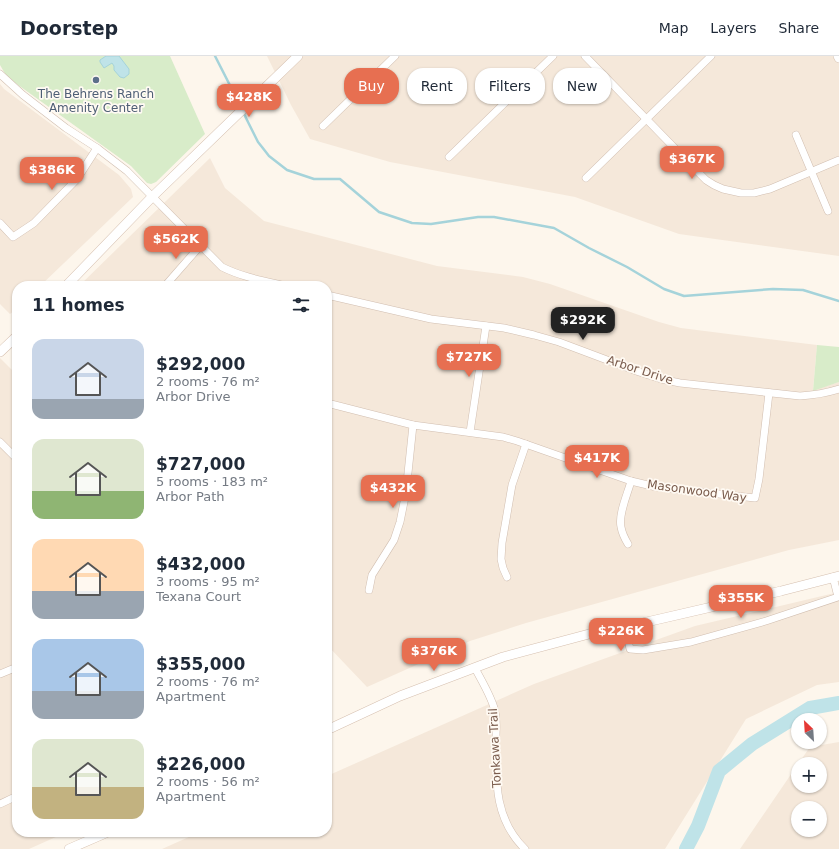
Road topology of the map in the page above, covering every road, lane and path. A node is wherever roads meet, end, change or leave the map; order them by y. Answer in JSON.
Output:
{"nodes":[{"id":1,"x":298,"y":56,"type":"edge"},
{"id":2,"x":395,"y":56,"type":"edge"},
{"id":3,"x":553,"y":56,"type":"edge"},
{"id":4,"x":585,"y":56,"type":"edge"},
{"id":5,"x":711,"y":56,"type":"edge"},
{"id":6,"x":0,"y":74,"type":"edge"},
{"id":7,"x":646,"y":119,"type":"junction"},
{"id":8,"x":323,"y":126,"type":"dead end"},
{"id":9,"x":796,"y":135,"type":"dead end"},
{"id":10,"x":97,"y":148,"type":"junction"},
{"id":11,"x":449,"y":157,"type":"dead end"},
{"id":12,"x":839,"y":160,"type":"edge"},
{"id":13,"x":812,"y":171,"type":"junction"},
{"id":14,"x":586,"y":178,"type":"dead end"},
{"id":15,"x":152,"y":197,"type":"junction"},
{"id":16,"x":828,"y":211,"type":"dead end"},
{"id":17,"x":0,"y":223,"type":"edge"},
{"id":18,"x":200,"y":246,"type":"junction"},
{"id":19,"x":71,"y":281,"type":"edge"},
{"id":20,"x":170,"y":281,"type":"edge"},
{"id":21,"x":264,"y":281,"type":"edge"},
{"id":22,"x":332,"y":296,"type":"edge"},
{"id":23,"x":486,"y":326,"type":"junction"},
{"id":24,"x":12,"y":341,"type":"edge"},
{"id":25,"x":0,"y":352,"type":"edge"},
{"id":26,"x":839,"y":389,"type":"edge"},
{"id":27,"x":769,"y":393,"type":"junction"},
{"id":28,"x":332,"y":404,"type":"edge"},
{"id":29,"x":413,"y":425,"type":"junction"},
{"id":30,"x":470,"y":432,"type":"junction"},
{"id":31,"x":526,"y":444,"type":"junction"},
{"id":32,"x":2,"y":446,"type":"edge"},
{"id":33,"x":12,"y":455,"type":"edge"},
{"id":34,"x":631,"y":481,"type":"junction"},
{"id":35,"x":628,"y":544,"type":"dead end"},
{"id":36,"x":836,"y":576,"type":"edge"},
{"id":37,"x":507,"y":577,"type":"dead end"},
{"id":38,"x":369,"y":590,"type":"dead end"},
{"id":39,"x":625,"y":627,"type":"junction"},
{"id":40,"x":475,"y":668,"type":"junction"},
{"id":41,"x":12,"y":669,"type":"edge"},
{"id":42,"x":0,"y":674,"type":"edge"},
{"id":43,"x":332,"y":728,"type":"edge"},
{"id":44,"x":12,"y":798,"type":"edge"},
{"id":45,"x":0,"y":804,"type":"edge"},
{"id":46,"x":97,"y":837,"type":"edge"},
{"id":47,"x":69,"y":849,"type":"edge"},
{"id":48,"x":525,"y":849,"type":"edge"}],
"edges":[{"from":1,"to":15,"type":"main road"},
{"from":2,"to":8,"type":"street"},
{"from":3,"to":11,"type":"street"},
{"from":4,"to":7,"type":"street"},
{"from":5,"to":7,"type":"street"},
{"from":6,"to":10,"type":"street"},
{"from":7,"to":13,"type":"street"},
{"from":7,"to":14,"type":"street"},
{"from":9,"to":13,"type":"street"},
{"from":10,"to":15,"type":"street"},
{"from":10,"to":17,"type":"street"},
{"from":12,"to":13,"type":"street"},
{"from":13,"to":16,"type":"street"},
{"from":15,"to":18,"type":"street"},
{"from":15,"to":19,"type":"main road"},
{"from":18,"to":20,"type":"street"},
{"from":18,"to":21,"type":"street"},
{"from":22,"to":23,"type":"street","name":"Arbor Drive"},
{"from":23,"to":27,"type":"street","name":"Arbor Drive"},
{"from":23,"to":30,"type":"street"},
{"from":24,"to":25,"type":"main road"},
{"from":26,"to":27,"type":"street","name":"Arbor Drive"},
{"from":27,"to":34,"type":"street","name":"Masonwood Way"},
{"from":28,"to":29,"type":"street","name":"Masonwood Way"},
{"from":29,"to":30,"type":"street","name":"Masonwood Way"},
{"from":29,"to":38,"type":"street"},
{"from":30,"to":31,"type":"street","name":"Masonwood Way"},
{"from":31,"to":34,"type":"street","name":"Masonwood Way"},
{"from":31,"to":37,"type":"street"},
{"from":32,"to":33,"type":"street"},
{"from":34,"to":35,"type":"street"},
{"from":36,"to":39,"type":"main road"},
{"from":36,"to":39,"type":"street"},
{"from":39,"to":40,"type":"main road"},
{"from":40,"to":43,"type":"main road"},
{"from":40,"to":48,"type":"street","name":"Tonkawa Trail"},
{"from":41,"to":42,"type":"street"},
{"from":44,"to":45,"type":"street"},
{"from":46,"to":47,"type":"main road"}]}
